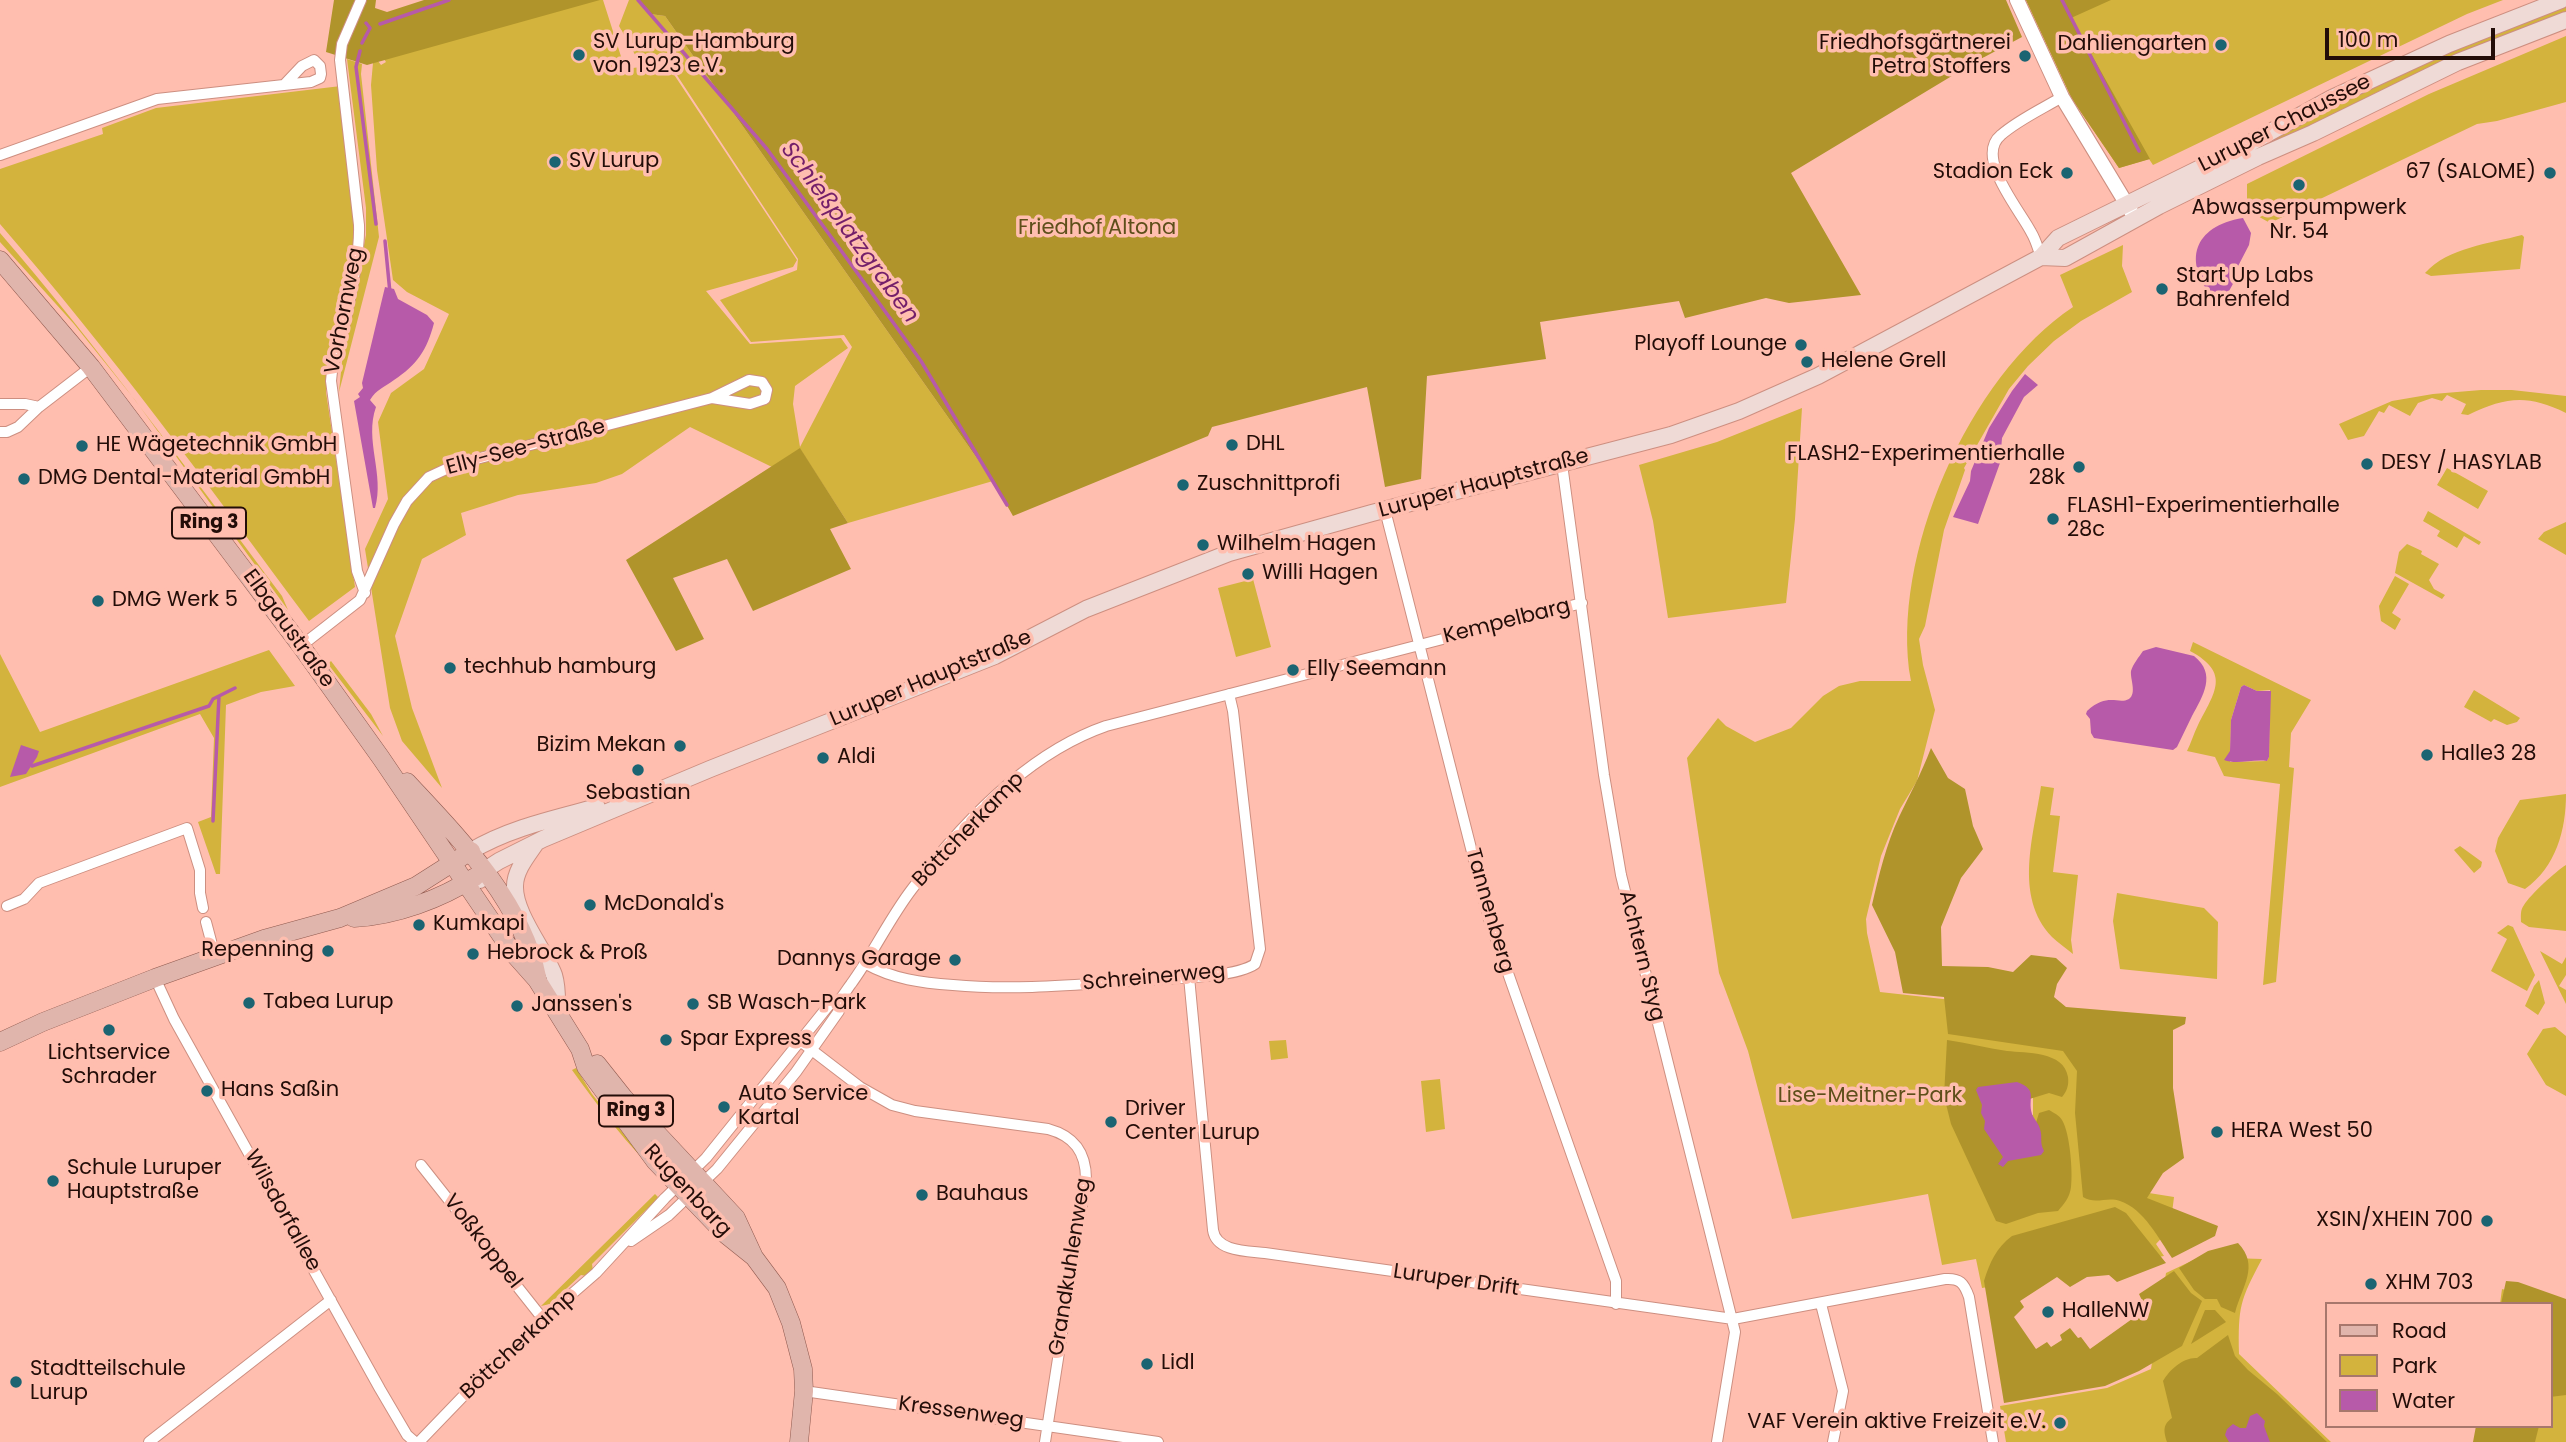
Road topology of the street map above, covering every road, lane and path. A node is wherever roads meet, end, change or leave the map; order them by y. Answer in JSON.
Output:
{"nodes":[{"id":1,"x":361,"y":0,"type":"edge"},
{"id":2,"x":2017,"y":0,"type":"edge"},
{"id":3,"x":2561,"y":0,"type":"edge"},
{"id":4,"x":2566,"y":20,"type":"edge"},
{"id":5,"x":341,"y":68,"type":"junction"},
{"id":6,"x":322,"y":70,"type":"junction"},
{"id":7,"x":285,"y":85,"type":"junction"},
{"id":8,"x":2062,"y":97,"type":"junction"},
{"id":9,"x":0,"y":155,"type":"edge"},
{"id":10,"x":2126,"y":203,"type":"junction"},
{"id":11,"x":2136,"y":220,"type":"junction"},
{"id":12,"x":2042,"y":257,"type":"junction"},
{"id":13,"x":0,"y":260,"type":"edge"},
{"id":14,"x":91,"y":367,"type":"junction"},
{"id":15,"x":712,"y":398,"type":"dead end"},
{"id":16,"x":0,"y":404,"type":"edge"},
{"id":17,"x":39,"y":407,"type":"junction"},
{"id":18,"x":0,"y":432,"type":"edge"},
{"id":19,"x":1562,"y":464,"type":"junction"},
{"id":20,"x":1385,"y":510,"type":"junction"},
{"id":21,"x":365,"y":593,"type":"junction"},
{"id":22,"x":1582,"y":603,"type":"junction"},
{"id":23,"x":1419,"y":644,"type":"junction"},
{"id":24,"x":301,"y":646,"type":"junction"},
{"id":25,"x":1229,"y":694,"type":"junction"},
{"id":26,"x":382,"y":758,"type":"junction"},
{"id":27,"x":644,"y":797,"type":"junction"},
{"id":28,"x":536,"y":843,"type":"junction"},
{"id":29,"x":478,"y":855,"type":"junction"},
{"id":30,"x":460,"y":878,"type":"junction"},
{"id":31,"x":7,"y":906,"type":"dead end"},
{"id":32,"x":203,"y":908,"type":"dead end"},
{"id":33,"x":340,"y":918,"type":"junction"},
{"id":34,"x":206,"y":922,"type":"dead end"},
{"id":35,"x":215,"y":956,"type":"junction"},
{"id":36,"x":866,"y":964,"type":"junction"},
{"id":37,"x":1189,"y":977,"type":"junction"},
{"id":38,"x":155,"y":978,"type":"junction"},
{"id":39,"x":537,"y":980,"type":"junction"},
{"id":40,"x":838,"y":1002,"type":"junction"},
{"id":41,"x":557,"y":1013,"type":"junction"},
{"id":42,"x":800,"y":1041,"type":"junction"},
{"id":43,"x":0,"y":1042,"type":"edge"},
{"id":44,"x":580,"y":1049,"type":"junction"},
{"id":45,"x":811,"y":1050,"type":"junction"},
{"id":46,"x":422,"y":1164,"type":"dead end"},
{"id":47,"x":698,"y":1177,"type":"junction"},
{"id":48,"x":684,"y":1191,"type":"junction"},
{"id":49,"x":754,"y":1257,"type":"junction"},
{"id":50,"x":331,"y":1300,"type":"junction"},
{"id":51,"x":1616,"y":1304,"type":"junction"},
{"id":52,"x":1821,"y":1304,"type":"junction"},
{"id":53,"x":543,"y":1319,"type":"junction"},
{"id":54,"x":1733,"y":1319,"type":"junction"},
{"id":55,"x":804,"y":1391,"type":"junction"},
{"id":56,"x":1047,"y":1426,"type":"junction"},
{"id":57,"x":149,"y":1442,"type":"edge"},
{"id":58,"x":417,"y":1442,"type":"edge"},
{"id":59,"x":799,"y":1442,"type":"edge"},
{"id":60,"x":1045,"y":1442,"type":"edge"},
{"id":61,"x":1158,"y":1442,"type":"edge"},
{"id":62,"x":1717,"y":1442,"type":"edge"},
{"id":63,"x":1833,"y":1442,"type":"edge"},
{"id":64,"x":1993,"y":1442,"type":"edge"}],
"edges":[{"from":1,"to":5,"type":"street","name":"Vorhornweg"},
{"from":2,"to":8,"type":"street"},
{"from":3,"to":10,"type":"main road","name":"Luruper Chaussee"},
{"from":4,"to":11,"type":"main road","name":"Luruper Chaussee"},
{"from":5,"to":6,"type":"street"},
{"from":5,"to":21,"type":"street","name":"Vorhornweg"},
{"from":6,"to":7,"type":"street"},
{"from":6,"to":7,"type":"street"},
{"from":7,"to":9,"type":"street"},
{"from":8,"to":10,"type":"street"},
{"from":8,"to":12,"type":"street"},
{"from":10,"to":11,"type":"street"},
{"from":10,"to":12,"type":"main road","name":"Luruper Hauptstraße"},
{"from":11,"to":12,"type":"main road","name":"Luruper Hauptstraße"},
{"from":12,"to":19,"type":"main road","name":"Luruper Hauptstraße"},
{"from":13,"to":14,"type":"main road","name":"Elbgaustraße","number":"Ring 3"},
{"from":14,"to":17,"type":"street"},
{"from":14,"to":24,"type":"main road","name":"Elbgaustraße","number":"Ring 3"},
{"from":15,"to":21,"type":"street","name":"Elly-See-Straße"},
{"from":16,"to":17,"type":"street"},
{"from":17,"to":18,"type":"street"},
{"from":19,"to":20,"type":"main road","name":"Luruper Hauptstraße"},
{"from":19,"to":22,"type":"street","name":"Achtern Styg"},
{"from":20,"to":23,"type":"street","name":"Tannenberg"},
{"from":20,"to":27,"type":"main road","name":"Luruper Hauptstraße"},
{"from":21,"to":24,"type":"street","name":"Elly-See-Straße"},
{"from":22,"to":23,"type":"street","name":"Kempelbarg"},
{"from":22,"to":54,"type":"street","name":"Achtern Styg"},
{"from":23,"to":25,"type":"street","name":"Kempelbarg"},
{"from":23,"to":51,"type":"street","name":"Tannenberg"},
{"from":24,"to":26,"type":"main road","name":"Elbgaustraße","number":"Ring 3"},
{"from":25,"to":36,"type":"street","name":"Böttcherkamp"},
{"from":25,"to":37,"type":"street","name":"Schreinerweg"},
{"from":26,"to":29,"type":"main road","name":"Elbgaustraße","number":"Ring 3"},
{"from":26,"to":30,"type":"main road","name":"Elbgaustraße","number":"Ring 3"},
{"from":27,"to":28,"type":"main road","name":"Luruper Hauptstraße"},
{"from":27,"to":29,"type":"main road","name":"Luruper Hauptstraße"},
{"from":28,"to":29,"type":"main road","name":"Luruper Hauptstraße"},
{"from":28,"to":41,"type":"main road"},
{"from":29,"to":30,"type":"main road","name":"Luruper Hauptstraße"},
{"from":29,"to":30,"type":"main road"},
{"from":29,"to":39,"type":"main road","name":"Rugenbarg","number":"Ring 3"},
{"from":30,"to":33,"type":"main road","name":"Luruper Hauptstraße"},
{"from":30,"to":33,"type":"main road","name":"Luruper Hauptstraße"},
{"from":30,"to":39,"type":"main road","name":"Rugenbarg","number":"Ring 3"},
{"from":31,"to":32,"type":"street"},
{"from":33,"to":35,"type":"main road","name":"Luruper Hauptstraße"},
{"from":34,"to":35,"type":"street"},
{"from":35,"to":38,"type":"main road","name":"Luruper Hauptstraße"},
{"from":36,"to":37,"type":"street","name":"Schreinerweg"},
{"from":36,"to":40,"type":"street","name":"Böttcherkamp"},
{"from":37,"to":51,"type":"street","name":"Luruper Drift"},
{"from":38,"to":43,"type":"main road","name":"Luruper Hauptstraße"},
{"from":38,"to":50,"type":"street","name":"Wilsdorfallee"},
{"from":39,"to":41,"type":"main road","name":"Rugenbarg","number":"Ring 3"},
{"from":40,"to":42,"type":"street","name":"Böttcherkamp"},
{"from":40,"to":45,"type":"street","name":"Böttcherkamp"},
{"from":41,"to":44,"type":"main road","name":"Rugenbarg","number":"Ring 3"},
{"from":42,"to":45,"type":"street","name":"Grandkuhlenweg"},
{"from":42,"to":47,"type":"street","name":"Böttcherkamp"},
{"from":44,"to":47,"type":"main road","name":"Rugenbarg","number":"Ring 3"},
{"from":44,"to":48,"type":"main road","name":"Rugenbarg","number":"Ring 3"},
{"from":45,"to":47,"type":"street","name":"Böttcherkamp"},
{"from":45,"to":56,"type":"street","name":"Grandkuhlenweg"},
{"from":46,"to":53,"type":"street","name":"Voßkoppel"},
{"from":47,"to":48,"type":"street","name":"Böttcherkamp"},
{"from":47,"to":49,"type":"main road","name":"Rugenbarg","number":"Ring 3"},
{"from":48,"to":49,"type":"main road","name":"Rugenbarg","number":"Ring 3"},
{"from":48,"to":53,"type":"street","name":"Böttcherkamp"},
{"from":49,"to":55,"type":"main road","name":"Rugenbarg","number":"Ring 3"},
{"from":50,"to":57,"type":"street"},
{"from":50,"to":58,"type":"street","name":"Wilsdorfallee"},
{"from":51,"to":54,"type":"street","name":"Luruper Drift"},
{"from":52,"to":54,"type":"street","name":"Luruper Drift"},
{"from":52,"to":63,"type":"street"},
{"from":52,"to":64,"type":"street","name":"Luruper Drift"},
{"from":53,"to":58,"type":"street","name":"Böttcherkamp"},
{"from":54,"to":62,"type":"street","name":"Achtern Styg"},
{"from":55,"to":56,"type":"street","name":"Kressenweg"},
{"from":55,"to":59,"type":"main road","name":"Rugenbarg","number":"Ring 3"},
{"from":56,"to":60,"type":"street","name":"Grandkuhlenweg"},
{"from":56,"to":61,"type":"street","name":"Kressenweg"}]}
